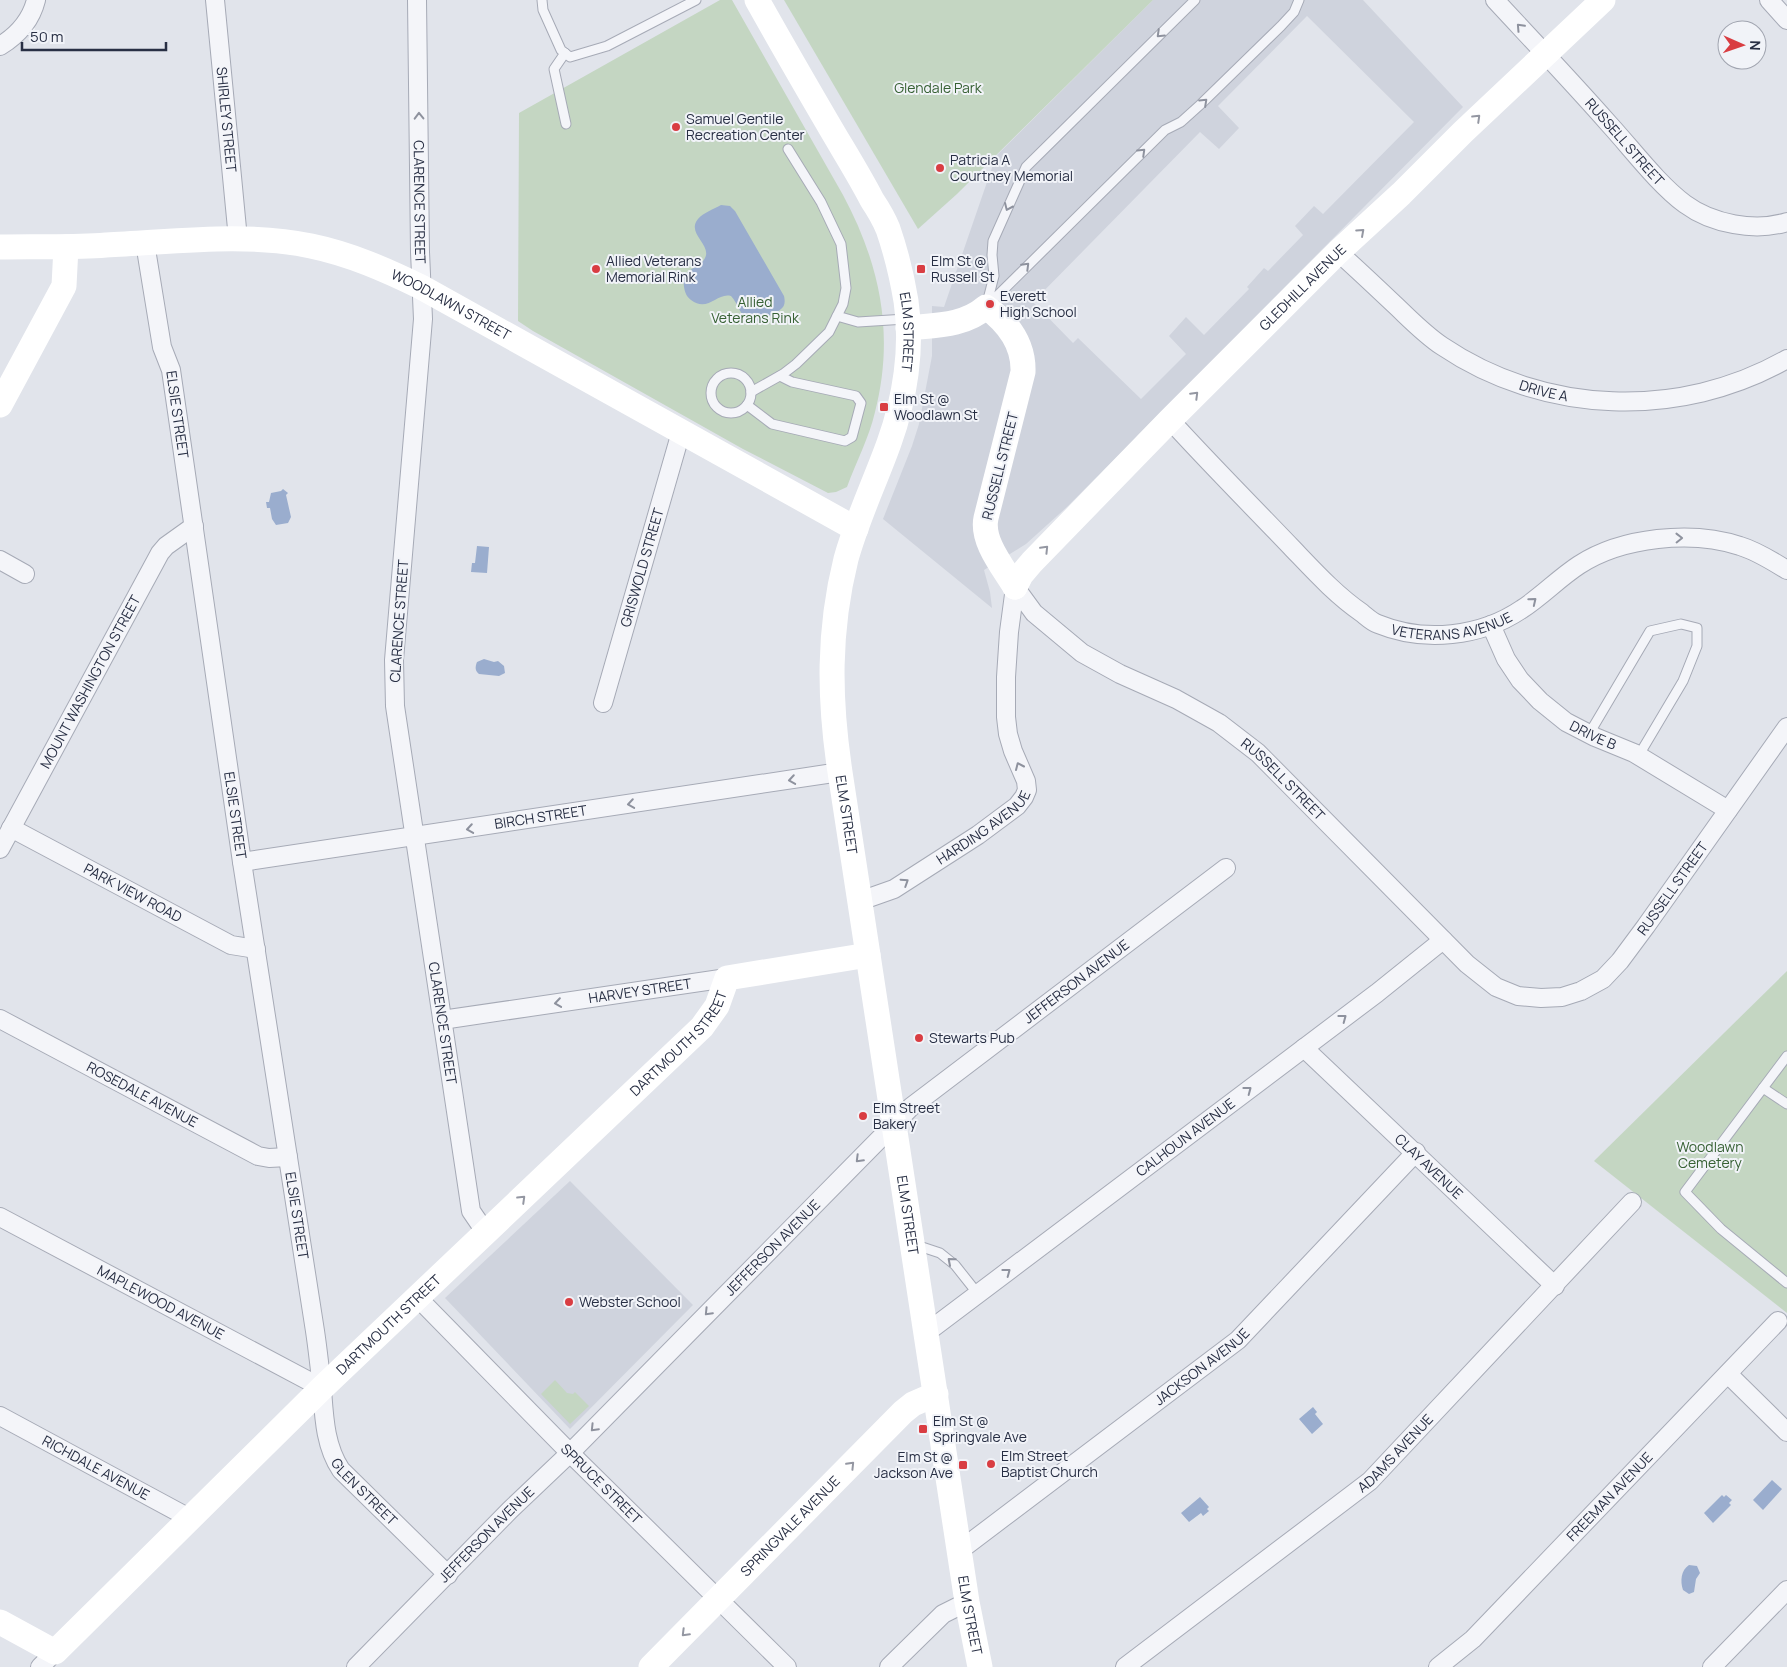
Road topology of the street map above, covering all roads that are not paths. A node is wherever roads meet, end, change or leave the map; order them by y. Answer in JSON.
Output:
{"nodes":[{"id":1,"x":36,"y":0,"type":"edge"},
{"id":2,"x":215,"y":0,"type":"edge"},
{"id":3,"x":417,"y":0,"type":"edge"},
{"id":4,"x":542,"y":0,"type":"edge"},
{"id":5,"x":696,"y":0,"type":"edge"},
{"id":6,"x":757,"y":0,"type":"edge"},
{"id":7,"x":1195,"y":0,"type":"edge"},
{"id":8,"x":1299,"y":0,"type":"edge"},
{"id":9,"x":1495,"y":0,"type":"edge"},
{"id":10,"x":1603,"y":0,"type":"edge"},
{"id":11,"x":1769,"y":0,"type":"edge"},
{"id":12,"x":1787,"y":20,"type":"edge"},
{"id":13,"x":0,"y":46,"type":"edge"},
{"id":14,"x":565,"y":53,"type":"junction"},
{"id":15,"x":1545,"y":53,"type":"junction"},
{"id":16,"x":566,"y":124,"type":"dead end"},
{"id":17,"x":788,"y":149,"type":"dead end"},
{"id":18,"x":1787,"y":222,"type":"edge"},
{"id":19,"x":238,"y":239,"type":"junction"},
{"id":20,"x":145,"y":243,"type":"junction"},
{"id":21,"x":0,"y":247,"type":"edge"},
{"id":22,"x":66,"y":247,"type":"junction"},
{"id":23,"x":1338,"y":252,"type":"junction"},
{"id":24,"x":421,"y":288,"type":"junction"},
{"id":25,"x":986,"y":307,"type":"junction"},
{"id":26,"x":837,"y":316,"type":"junction"},
{"id":27,"x":908,"y":323,"type":"junction"},
{"id":28,"x":1787,"y":359,"type":"edge"},
{"id":29,"x":780,"y":376,"type":"junction"},
{"id":30,"x":751,"y":392,"type":"junction"},
{"id":31,"x":0,"y":405,"type":"edge"},
{"id":32,"x":747,"y":406,"type":"junction"},
{"id":33,"x":1170,"y":420,"type":"junction"},
{"id":34,"x":681,"y":432,"type":"junction"},
{"id":35,"x":194,"y":526,"type":"junction"},
{"id":36,"x":856,"y":529,"type":"junction"},
{"id":37,"x":0,"y":560,"type":"edge"},
{"id":38,"x":1787,"y":570,"type":"edge"},
{"id":39,"x":25,"y":574,"type":"dead end"},
{"id":40,"x":1015,"y":587,"type":"junction"},
{"id":41,"x":1491,"y":625,"type":"junction"},
{"id":42,"x":603,"y":703,"type":"dead end"},
{"id":43,"x":1787,"y":727,"type":"edge"},
{"id":44,"x":1589,"y":734,"type":"junction"},
{"id":45,"x":1639,"y":756,"type":"junction"},
{"id":46,"x":840,"y":772,"type":"junction"},
{"id":47,"x":1728,"y":810,"type":"junction"},
{"id":48,"x":11,"y":828,"type":"junction"},
{"id":49,"x":414,"y":838,"type":"junction"},
{"id":50,"x":0,"y":849,"type":"edge"},
{"id":51,"x":242,"y":862,"type":"junction"},
{"id":52,"x":1226,"y":868,"type":"dead end"},
{"id":53,"x":860,"y":901,"type":"junction"},
{"id":54,"x":1443,"y":940,"type":"junction"},
{"id":55,"x":256,"y":948,"type":"junction"},
{"id":56,"x":868,"y":955,"type":"junction"},
{"id":57,"x":727,"y":978,"type":"junction"},
{"id":58,"x":0,"y":1018,"type":"edge"},
{"id":59,"x":442,"y":1020,"type":"junction"},
{"id":60,"x":1304,"y":1048,"type":"junction"},
{"id":61,"x":1787,"y":1056,"type":"edge"},
{"id":62,"x":1763,"y":1088,"type":"junction"},
{"id":63,"x":1787,"y":1104,"type":"edge"},
{"id":64,"x":894,"y":1125,"type":"junction"},
{"id":65,"x":1416,"y":1152,"type":"junction"},
{"id":66,"x":288,"y":1157,"type":"junction"},
{"id":67,"x":1632,"y":1202,"type":"dead end"},
{"id":68,"x":0,"y":1217,"type":"edge"},
{"id":69,"x":486,"y":1233,"type":"junction"},
{"id":70,"x":912,"y":1244,"type":"junction"},
{"id":71,"x":1787,"y":1284,"type":"edge"},
{"id":72,"x":1555,"y":1286,"type":"junction"},
{"id":73,"x":978,"y":1294,"type":"junction"},
{"id":74,"x":418,"y":1298,"type":"junction"},
{"id":75,"x":1778,"y":1321,"type":"dead end"},
{"id":76,"x":926,"y":1333,"type":"junction"},
{"id":77,"x":1728,"y":1374,"type":"junction"},
{"id":78,"x":322,"y":1388,"type":"junction"},
{"id":79,"x":936,"y":1394,"type":"junction"},
{"id":80,"x":0,"y":1416,"type":"edge"},
{"id":81,"x":1787,"y":1432,"type":"edge"},
{"id":82,"x":570,"y":1453,"type":"junction"},
{"id":83,"x":191,"y":1519,"type":"junction"},
{"id":84,"x":959,"y":1550,"type":"junction"},
{"id":85,"x":448,"y":1575,"type":"junction"},
{"id":86,"x":1787,"y":1590,"type":"edge"},
{"id":87,"x":718,"y":1600,"type":"junction"},
{"id":88,"x":967,"y":1602,"type":"junction"},
{"id":89,"x":0,"y":1622,"type":"edge"},
{"id":90,"x":47,"y":1659,"type":"edge"},
{"id":91,"x":356,"y":1667,"type":"edge"},
{"id":92,"x":651,"y":1667,"type":"edge"},
{"id":93,"x":787,"y":1667,"type":"edge"},
{"id":94,"x":889,"y":1667,"type":"edge"},
{"id":95,"x":980,"y":1667,"type":"edge"},
{"id":96,"x":1125,"y":1667,"type":"edge"},
{"id":97,"x":1438,"y":1667,"type":"edge"},
{"id":98,"x":1712,"y":1667,"type":"edge"}],
"edges":[{"from":1,"to":13,"type":"street"},
{"from":2,"to":19,"type":"street","name":"SHIRLEY STREET"},
{"from":24,"to":3,"type":"street","name":"CLARENCE STREET","one_way":true},
{"from":4,"to":14,"type":"lane"},
{"from":5,"to":14,"type":"lane"},
{"from":6,"to":27,"type":"street","name":"ELM STREET"},
{"from":7,"to":25,"type":"lane","one_way":true},
{"from":25,"to":8,"type":"lane","one_way":true},
{"from":15,"to":9,"type":"street","name":"RUSSELL STREET","one_way":true},
{"from":10,"to":15,"type":"street","name":"GLEDHILL AVENUE"},
{"from":11,"to":12,"type":"street"},
{"from":14,"to":16,"type":"lane"},
{"from":15,"to":18,"type":"street","name":"RUSSELL STREET"},
{"from":23,"to":15,"type":"street","name":"GLEDHILL AVENUE","one_way":true},
{"from":17,"to":26,"type":"lane"},
{"from":19,"to":20,"type":"street","name":"WOODLAWN STREET"},
{"from":19,"to":24,"type":"street","name":"WOODLAWN STREET"},
{"from":20,"to":22,"type":"street","name":"WOODLAWN STREET"},
{"from":20,"to":35,"type":"street","name":"ELSIE STREET"},
{"from":21,"to":22,"type":"street","name":"WOODLAWN STREET"},
{"from":22,"to":31,"type":"street"},
{"from":23,"to":28,"type":"street","name":"DRIVE A"},
{"from":33,"to":23,"type":"street","name":"GLEDHILL AVENUE","one_way":true},
{"from":24,"to":34,"type":"street","name":"WOODLAWN STREET"},
{"from":24,"to":49,"type":"street","name":"CLARENCE STREET"},
{"from":25,"to":27,"type":"street"},
{"from":25,"to":40,"type":"street","name":"RUSSELL STREET"},
{"from":26,"to":27,"type":"lane"},
{"from":26,"to":29,"type":"lane"},
{"from":27,"to":36,"type":"street","name":"ELM STREET"},
{"from":29,"to":30,"type":"lane"},
{"from":29,"to":32,"type":"lane"},
{"from":30,"to":32,"type":"lane"},
{"from":30,"to":32,"type":"lane"},
{"from":40,"to":33,"type":"street","name":"GLEDHILL AVENUE","one_way":true},
{"from":33,"to":41,"type":"street","name":"VETERANS AVENUE"},
{"from":34,"to":36,"type":"street","name":"WOODLAWN STREET"},
{"from":34,"to":42,"type":"street","name":"GRISWOLD STREET"},
{"from":35,"to":48,"type":"street","name":"MOUNT WASHINGTON STREET"},
{"from":35,"to":51,"type":"street","name":"ELSIE STREET"},
{"from":36,"to":46,"type":"street","name":"ELM STREET"},
{"from":37,"to":39,"type":"street"},
{"from":41,"to":38,"type":"street","name":"VETERANS AVENUE","one_way":true},
{"from":53,"to":40,"type":"street","name":"HARDING AVENUE","one_way":true},
{"from":40,"to":54,"type":"street","name":"RUSSELL STREET"},
{"from":41,"to":44,"type":"street","name":"DRIVE B"},
{"from":43,"to":47,"type":"street","name":"RUSSELL STREET"},
{"from":44,"to":45,"type":"street","name":"DRIVE B"},
{"from":44,"to":45,"type":"lane"},
{"from":45,"to":47,"type":"street","name":"DRIVE B"},
{"from":46,"to":49,"type":"street","name":"BIRCH STREET","one_way":true},
{"from":46,"to":53,"type":"street","name":"ELM STREET"},
{"from":47,"to":54,"type":"street","name":"RUSSELL STREET"},
{"from":48,"to":50,"type":"street","name":"MOUNT WASHINGTON STREET"},
{"from":48,"to":55,"type":"street","name":"PARK VIEW ROAD"},
{"from":49,"to":51,"type":"street","name":"BIRCH STREET"},
{"from":49,"to":59,"type":"street","name":"CLARENCE STREET"},
{"from":51,"to":55,"type":"street","name":"ELSIE STREET"},
{"from":52,"to":64,"type":"street","name":"JEFFERSON AVENUE"},
{"from":53,"to":56,"type":"street","name":"ELM STREET"},
{"from":60,"to":54,"type":"street","name":"CALHOUN AVENUE","one_way":true},
{"from":55,"to":66,"type":"street","name":"ELSIE STREET"},
{"from":56,"to":57,"type":"street","name":"HARVEY STREET"},
{"from":56,"to":64,"type":"street","name":"ELM STREET"},
{"from":57,"to":59,"type":"street","name":"HARVEY STREET","one_way":true},
{"from":69,"to":57,"type":"street","name":"DARTMOUTH STREET","one_way":true},
{"from":58,"to":66,"type":"street","name":"ROSEDALE AVENUE"},
{"from":59,"to":69,"type":"street","name":"CLARENCE STREET"},
{"from":60,"to":65,"type":"street","name":"CLAY AVENUE"},
{"from":73,"to":60,"type":"street","name":"CALHOUN AVENUE","one_way":true},
{"from":61,"to":62,"type":"lane"},
{"from":62,"to":63,"type":"lane"},
{"from":62,"to":71,"type":"lane"},
{"from":64,"to":70,"type":"street","name":"ELM STREET"},
{"from":64,"to":82,"type":"street","name":"JEFFERSON AVENUE","one_way":true},
{"from":65,"to":72,"type":"street","name":"CLAY AVENUE"},
{"from":65,"to":84,"type":"street","name":"JACKSON AVENUE"},
{"from":66,"to":78,"type":"street","name":"ELSIE STREET"},
{"from":67,"to":72,"type":"street","name":"ADAMS AVENUE"},
{"from":68,"to":78,"type":"street","name":"MAPLEWOOD AVENUE"},
{"from":69,"to":74,"type":"street","name":"DARTMOUTH STREET"},
{"from":73,"to":70,"type":"lane","one_way":true},
{"from":70,"to":76,"type":"street","name":"ELM STREET"},
{"from":72,"to":96,"type":"street","name":"ADAMS AVENUE"},
{"from":73,"to":76,"type":"street","name":"CALHOUN AVENUE"},
{"from":74,"to":78,"type":"street","name":"DARTMOUTH STREET"},
{"from":74,"to":82,"type":"street","name":"SPRUCE STREET"},
{"from":75,"to":77,"type":"street","name":"FREEMAN AVENUE"},
{"from":76,"to":79,"type":"street","name":"ELM STREET"},
{"from":77,"to":81,"type":"street"},
{"from":77,"to":97,"type":"street","name":"FREEMAN AVENUE"},
{"from":78,"to":83,"type":"street","name":"DARTMOUTH STREET"},
{"from":78,"to":85,"type":"street","name":"GLEN STREET"},
{"from":79,"to":84,"type":"street","name":"ELM STREET"},
{"from":87,"to":79,"type":"street","name":"SPRINGVALE AVENUE","one_way":true},
{"from":80,"to":83,"type":"street","name":"RICHDALE AVENUE"},
{"from":82,"to":85,"type":"street","name":"JEFFERSON AVENUE"},
{"from":82,"to":87,"type":"street","name":"SPRUCE STREET"},
{"from":83,"to":90,"type":"street","name":"DARTMOUTH STREET"},
{"from":84,"to":88,"type":"street","name":"ELM STREET"},
{"from":85,"to":91,"type":"street","name":"JEFFERSON AVENUE"},
{"from":86,"to":98,"type":"street"},
{"from":87,"to":92,"type":"street","name":"SPRINGVALE AVENUE","one_way":true},
{"from":87,"to":93,"type":"street","name":"SPRUCE STREET"},
{"from":88,"to":94,"type":"street"},
{"from":88,"to":95,"type":"street","name":"ELM STREET"},
{"from":89,"to":90,"type":"street"}]}
